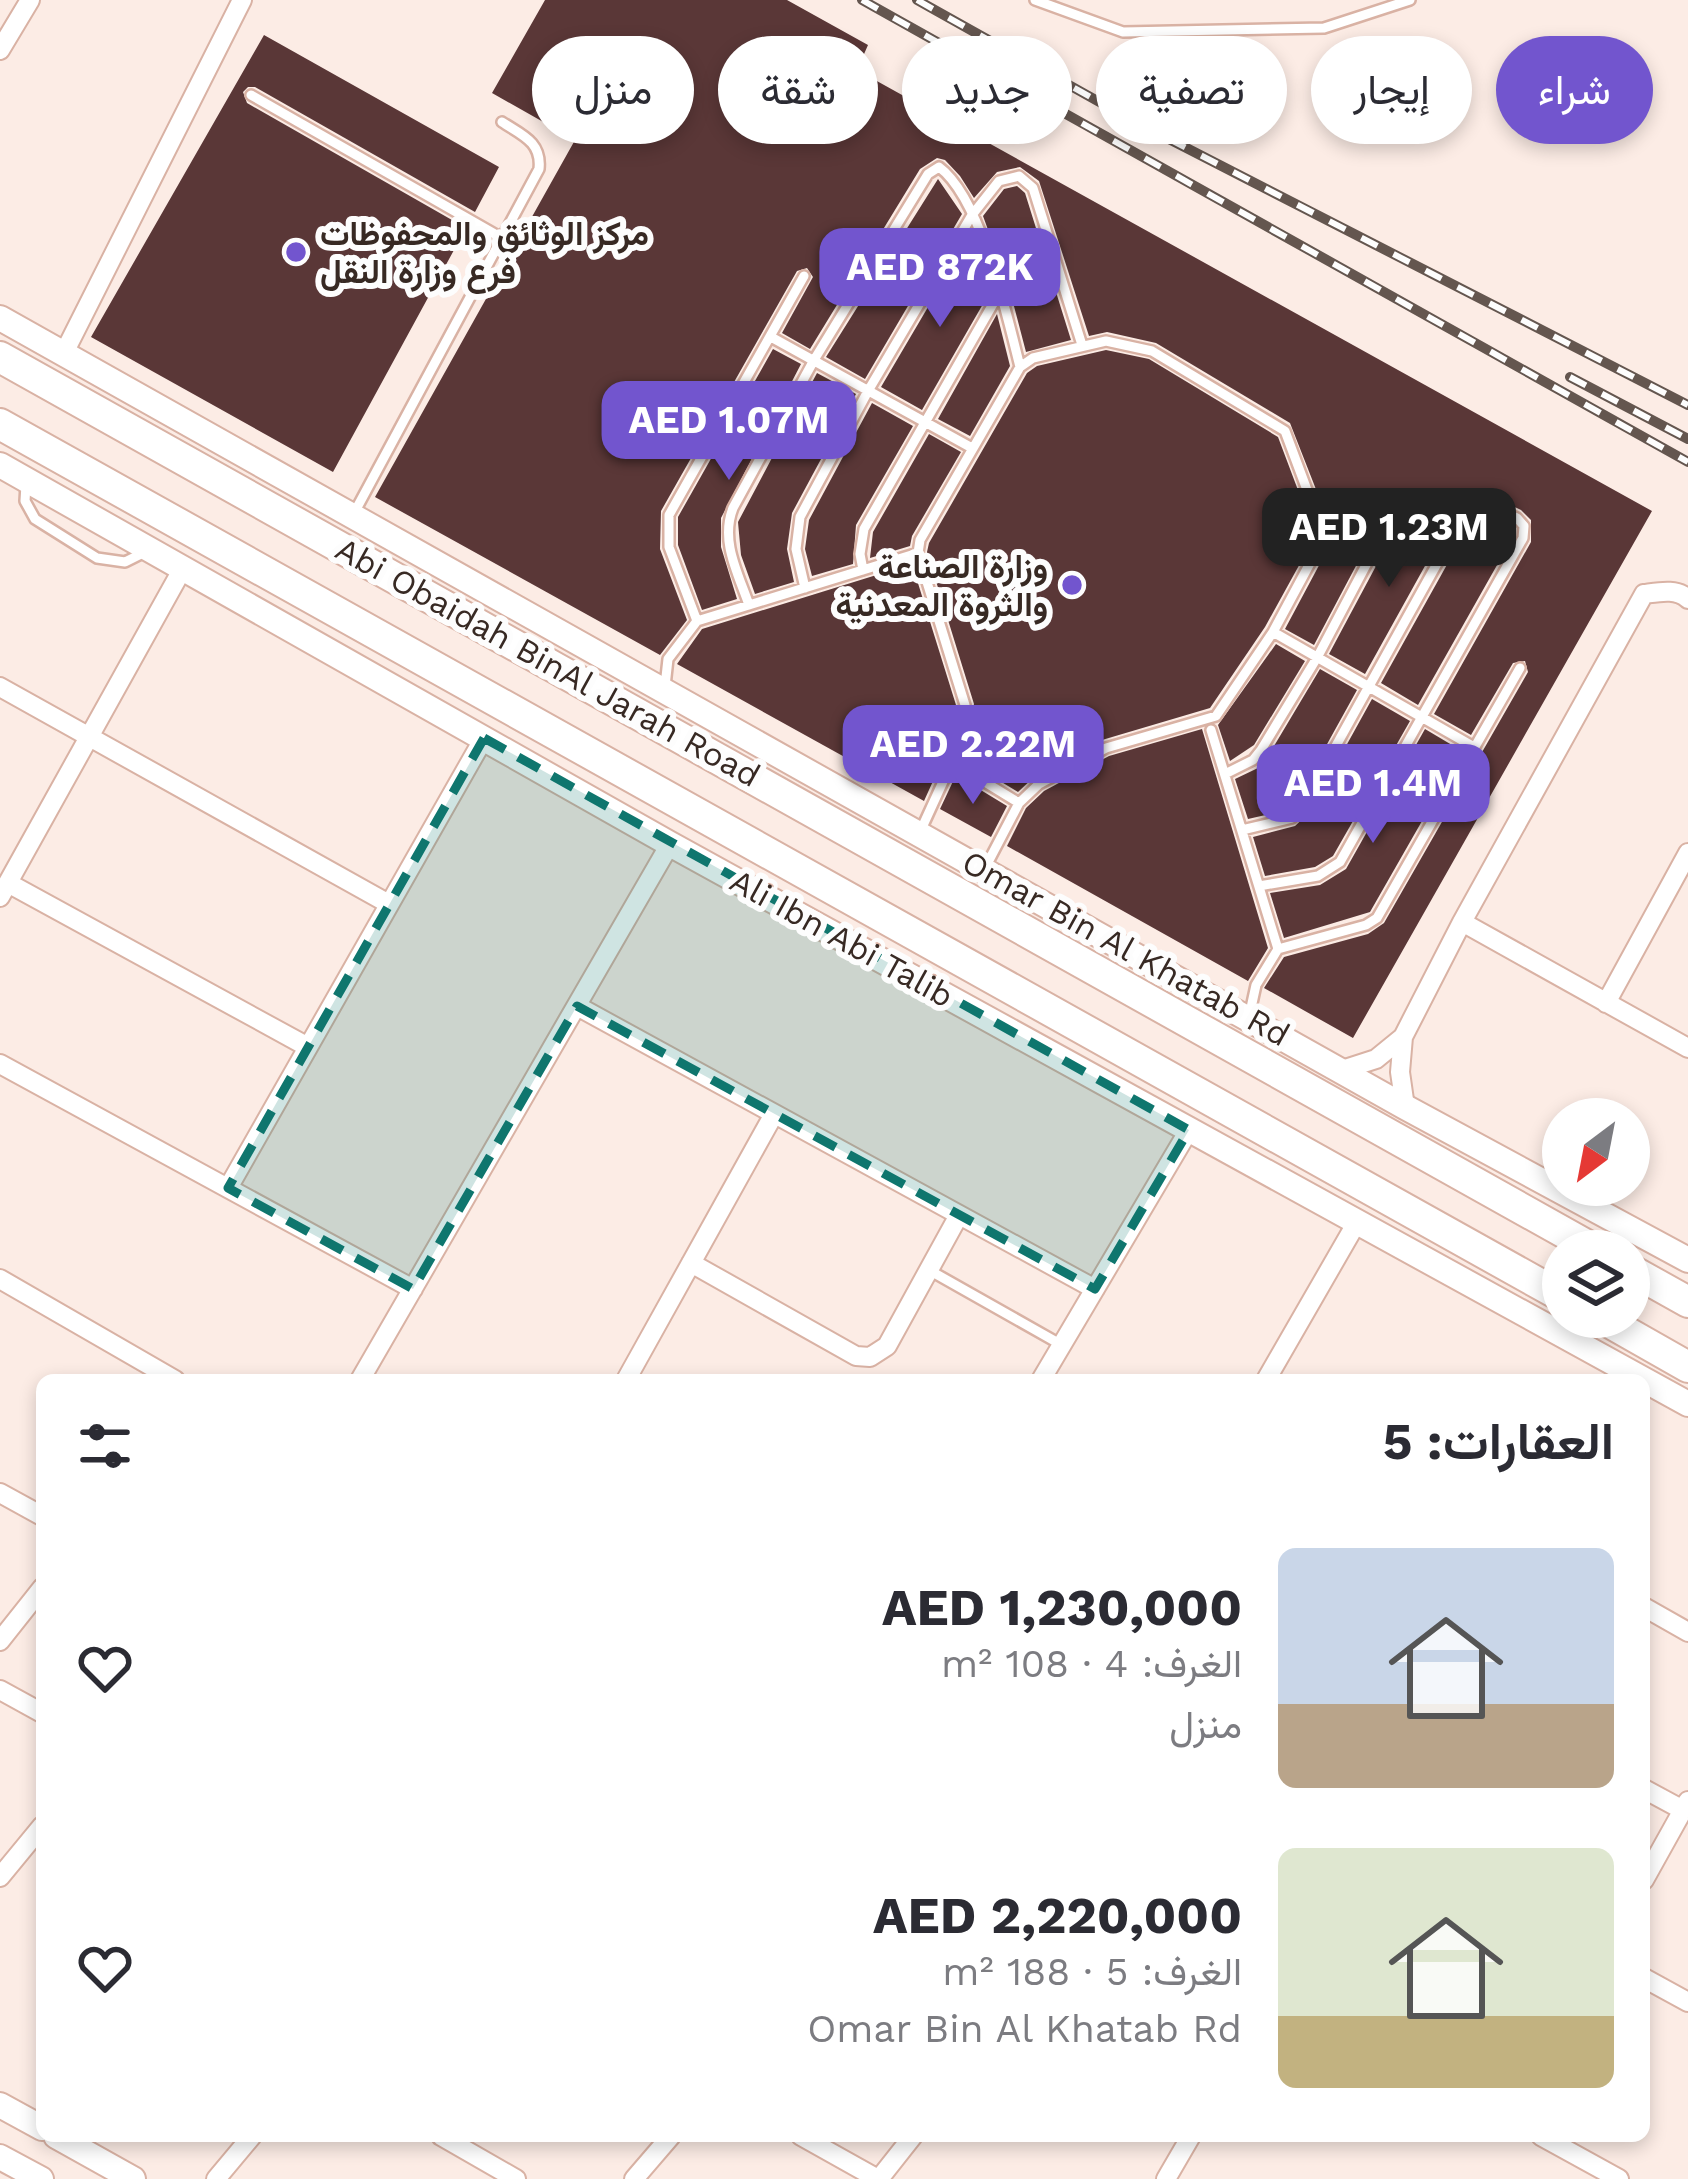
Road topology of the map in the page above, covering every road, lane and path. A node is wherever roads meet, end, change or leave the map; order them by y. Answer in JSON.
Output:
{"nodes":[{"id":1,"x":31,"y":0,"type":"edge"},
{"id":2,"x":242,"y":0,"type":"edge"},
{"id":3,"x":1035,"y":0,"type":"edge"},
{"id":4,"x":1410,"y":0,"type":"edge"},
{"id":5,"x":0,"y":50,"type":"edge"},
{"id":6,"x":251,"y":95,"type":"dead end"},
{"id":7,"x":502,"y":122,"type":"dead end"},
{"id":8,"x":972,"y":215,"type":"junction"},
{"id":9,"x":500,"y":237,"type":"junction"},
{"id":10,"x":804,"y":276,"type":"dead end"},
{"id":11,"x":1001,"y":290,"type":"junction"},
{"id":12,"x":2,"y":321,"type":"edge"},
{"id":13,"x":771,"y":337,"type":"junction"},
{"id":14,"x":1082,"y":345,"type":"junction"},
{"id":15,"x":64,"y":353,"type":"junction"},
{"id":16,"x":0,"y":357,"type":"edge"},
{"id":17,"x":814,"y":360,"type":"junction"},
{"id":18,"x":1020,"y":367,"type":"junction"},
{"id":19,"x":868,"y":391,"type":"junction"},
{"id":20,"x":927,"y":423,"type":"junction"},
{"id":21,"x":0,"y":424,"type":"edge"},
{"id":22,"x":972,"y":448,"type":"junction"},
{"id":23,"x":1,"y":469,"type":"edge"},
{"id":24,"x":1474,"y":497,"type":"junction"},
{"id":25,"x":1394,"y":512,"type":"junction"},
{"id":26,"x":353,"y":515,"type":"junction"},
{"id":27,"x":1322,"y":530,"type":"junction"},
{"id":28,"x":918,"y":553,"type":"junction"},
{"id":29,"x":183,"y":568,"type":"junction"},
{"id":30,"x":863,"y":570,"type":"junction"},
{"id":31,"x":462,"y":577,"type":"junction"},
{"id":32,"x":805,"y":588,"type":"junction"},
{"id":33,"x":1688,"y":599,"type":"edge"},
{"id":34,"x":749,"y":605,"type":"junction"},
{"id":35,"x":697,"y":621,"type":"junction"},
{"id":36,"x":358,"y":624,"type":"junction"},
{"id":37,"x":483,"y":625,"type":"junction"},
{"id":38,"x":289,"y":626,"type":"junction"},
{"id":39,"x":1273,"y":632,"type":"junction"},
{"id":40,"x":1318,"y":656,"type":"junction"},
{"id":41,"x":1520,"y":668,"type":"dead end"},
{"id":42,"x":0,"y":687,"type":"edge"},
{"id":43,"x":1370,"y":687,"type":"junction"},
{"id":44,"x":664,"y":691,"type":"junction"},
{"id":45,"x":1421,"y":716,"type":"junction"},
{"id":46,"x":1211,"y":730,"type":"dead end"},
{"id":47,"x":89,"y":736,"type":"junction"},
{"id":48,"x":484,"y":738,"type":"junction"},
{"id":49,"x":1474,"y":747,"type":"junction"},
{"id":50,"x":952,"y":762,"type":"junction"},
{"id":51,"x":1225,"y":774,"type":"junction"},
{"id":52,"x":1019,"y":803,"type":"junction"},
{"id":53,"x":1242,"y":830,"type":"junction"},
{"id":54,"x":920,"y":832,"type":"junction"},
{"id":55,"x":670,"y":844,"type":"junction"},
{"id":56,"x":1688,"y":853,"type":"edge"},
{"id":57,"x":985,"y":868,"type":"junction"},
{"id":58,"x":1259,"y":886,"type":"junction"},
{"id":59,"x":4,"y":890,"type":"edge"},
{"id":60,"x":389,"y":904,"type":"junction"},
{"id":61,"x":1462,"y":922,"type":"junction"},
{"id":62,"x":1278,"y":949,"type":"junction"},
{"id":63,"x":1606,"y":1003,"type":"junction"},
{"id":64,"x":577,"y":1006,"type":"junction"},
{"id":65,"x":1249,"y":1017,"type":"junction"},
{"id":66,"x":1403,"y":1037,"type":"junction"},
{"id":67,"x":308,"y":1047,"type":"junction"},
{"id":68,"x":1688,"y":1048,"type":"edge"},
{"id":69,"x":0,"y":1064,"type":"edge"},
{"id":70,"x":1342,"y":1070,"type":"junction"},
{"id":71,"x":1405,"y":1107,"type":"junction"},
{"id":72,"x":774,"y":1114,"type":"junction"},
{"id":73,"x":1189,"y":1130,"type":"junction"},
{"id":74,"x":228,"y":1188,"type":"junction"},
{"id":75,"x":958,"y":1215,"type":"junction"},
{"id":76,"x":1357,"y":1222,"type":"junction"},
{"id":77,"x":1560,"y":1230,"type":"edge"},
{"id":78,"x":1660,"y":1244,"type":"junction"},
{"id":79,"x":1688,"y":1260,"type":"edge"},
{"id":80,"x":691,"y":1263,"type":"junction"},
{"id":81,"x":929,"y":1270,"type":"junction"},
{"id":82,"x":0,"y":1279,"type":"edge"},
{"id":83,"x":1650,"y":1281,"type":"edge"},
{"id":84,"x":1542,"y":1285,"type":"edge"},
{"id":85,"x":413,"y":1288,"type":"junction"},
{"id":86,"x":1095,"y":1289,"type":"junction"},
{"id":87,"x":1688,"y":1289,"type":"edge"},
{"id":88,"x":1688,"y":1302,"type":"edge"},
{"id":89,"x":1622,"y":1338,"type":"edge"},
{"id":90,"x":1637,"y":1338,"type":"edge"},
{"id":91,"x":1062,"y":1345,"type":"junction"},
{"id":92,"x":1688,"y":1367,"type":"edge"},
{"id":93,"x":165,"y":1374,"type":"edge"},
{"id":94,"x":363,"y":1374,"type":"edge"},
{"id":95,"x":629,"y":1374,"type":"edge"},
{"id":96,"x":1045,"y":1374,"type":"edge"},
{"id":97,"x":1269,"y":1374,"type":"edge"},
{"id":98,"x":1633,"y":1374,"type":"edge"},
{"id":99,"x":1648,"y":1374,"type":"edge"},
{"id":100,"x":1650,"y":1377,"type":"edge"},
{"id":101,"x":1650,"y":1383,"type":"edge"},
{"id":102,"x":1657,"y":1387,"type":"junction"},
{"id":103,"x":1688,"y":1404,"type":"edge"},
{"id":104,"x":0,"y":1493,"type":"edge"},
{"id":105,"x":36,"y":1513,"type":"edge"},
{"id":106,"x":36,"y":1596,"type":"edge"},
{"id":107,"x":1650,"y":1610,"type":"edge"},
{"id":108,"x":1688,"y":1632,"type":"edge"},
{"id":109,"x":0,"y":1641,"type":"edge"},
{"id":110,"x":0,"y":1690,"type":"edge"},
{"id":111,"x":36,"y":1710,"type":"edge"},
{"id":112,"x":1650,"y":1791,"type":"edge"},
{"id":113,"x":1685,"y":1806,"type":"edge"},
{"id":114,"x":36,"y":1833,"type":"edge"},
{"id":115,"x":1650,"y":1869,"type":"edge"},
{"id":116,"x":0,"y":1877,"type":"edge"},
{"id":117,"x":1650,"y":1981,"type":"edge"},
{"id":118,"x":1688,"y":2002,"type":"edge"},
{"id":119,"x":0,"y":2105,"type":"edge"},
{"id":120,"x":36,"y":2125,"type":"edge"},
{"id":121,"x":67,"y":2142,"type":"edge"},
{"id":122,"x":247,"y":2142,"type":"edge"},
{"id":123,"x":451,"y":2142,"type":"edge"},
{"id":124,"x":666,"y":2142,"type":"edge"},
{"id":125,"x":812,"y":2142,"type":"edge"},
{"id":126,"x":908,"y":2142,"type":"edge"},
{"id":127,"x":1188,"y":2142,"type":"edge"},
{"id":128,"x":1552,"y":2142,"type":"edge"},
{"id":129,"x":0,"y":2157,"type":"edge"},
{"id":130,"x":41,"y":2179,"type":"edge"},
{"id":131,"x":133,"y":2179,"type":"edge"},
{"id":132,"x":216,"y":2179,"type":"edge"},
{"id":133,"x":517,"y":2179,"type":"edge"},
{"id":134,"x":634,"y":2179,"type":"edge"},
{"id":135,"x":879,"y":2179,"type":"edge"},
{"id":136,"x":1166,"y":2179,"type":"edge"},
{"id":137,"x":1619,"y":2179,"type":"edge"}],
"edges":[{"from":1,"to":5,"type":"street"},
{"from":2,"to":15,"type":"street"},
{"from":3,"to":4,"type":"lane"},
{"from":6,"to":9,"type":"lane"},
{"from":7,"to":9,"type":"lane"},
{"from":8,"to":11,"type":"lane"},
{"from":8,"to":14,"type":"lane"},
{"from":8,"to":17,"type":"lane"},
{"from":8,"to":19,"type":"lane"},
{"from":9,"to":26,"type":"lane"},
{"from":10,"to":13,"type":"lane"},
{"from":11,"to":18,"type":"lane"},
{"from":11,"to":20,"type":"lane"},
{"from":12,"to":15,"type":"street","name":"Omar Bin Al Khatab Rd"},
{"from":13,"to":17,"type":"lane"},
{"from":13,"to":35,"type":"lane"},
{"from":14,"to":18,"type":"lane"},
{"from":14,"to":27,"type":"lane"},
{"from":15,"to":26,"type":"street","name":"Omar Bin Al Khatab Rd"},
{"from":16,"to":37,"type":"main road","name":"Abi Obaidah BinAl Jarah Road"},
{"from":17,"to":19,"type":"lane"},
{"from":17,"to":34,"type":"lane"},
{"from":18,"to":22,"type":"lane"},
{"from":19,"to":20,"type":"lane"},
{"from":19,"to":32,"type":"lane"},
{"from":20,"to":22,"type":"lane"},
{"from":20,"to":30,"type":"lane"},
{"from":21,"to":36,"type":"main road","name":"Abi Obaidah BinAl Jarah Road"},
{"from":22,"to":28,"type":"lane"},
{"from":23,"to":29,"type":"street","name":"Ali Ibn Abi Talib"},
{"from":24,"to":25,"type":"lane"},
{"from":24,"to":43,"type":"lane"},
{"from":24,"to":45,"type":"lane"},
{"from":25,"to":27,"type":"lane"},
{"from":25,"to":40,"type":"lane"},
{"from":26,"to":31,"type":"street","name":"Omar Bin Al Khatab Rd"},
{"from":27,"to":39,"type":"lane"},
{"from":28,"to":30,"type":"lane"},
{"from":28,"to":50,"type":"lane"},
{"from":29,"to":38,"type":"street","name":"Ali Ibn Abi Talib"},
{"from":29,"to":47,"type":"street"},
{"from":30,"to":32,"type":"lane"},
{"from":31,"to":37,"type":"street"},
{"from":31,"to":44,"type":"street","name":"Omar Bin Al Khatab Rd"},
{"from":32,"to":34,"type":"lane"},
{"from":33,"to":61,"type":"street"},
{"from":34,"to":35,"type":"lane"},
{"from":35,"to":44,"type":"lane"},
{"from":36,"to":38,"type":"street"},
{"from":36,"to":84,"type":"main road","name":"Abi Obaidah BinAl Jarah Road"},
{"from":37,"to":77,"type":"main road","name":"Abi Obaidah BinAl Jarah Road"},
{"from":38,"to":48,"type":"street","name":"Ali Ibn Abi Talib"},
{"from":39,"to":40,"type":"lane"},
{"from":39,"to":52,"type":"lane"},
{"from":40,"to":43,"type":"lane"},
{"from":40,"to":51,"type":"lane"},
{"from":41,"to":49,"type":"lane"},
{"from":42,"to":47,"type":"street"},
{"from":43,"to":45,"type":"lane"},
{"from":43,"to":53,"type":"lane"},
{"from":44,"to":54,"type":"street","name":"Omar Bin Al Khatab Rd"},
{"from":45,"to":49,"type":"lane"},
{"from":45,"to":58,"type":"lane"},
{"from":46,"to":51,"type":"lane"},
{"from":47,"to":59,"type":"street"},
{"from":47,"to":60,"type":"street"},
{"from":48,"to":55,"type":"street","name":"Ali Ibn Abi Talib"},
{"from":48,"to":60,"type":"street"},
{"from":49,"to":62,"type":"lane"},
{"from":50,"to":52,"type":"lane"},
{"from":50,"to":54,"type":"lane"},
{"from":51,"to":53,"type":"lane"},
{"from":52,"to":57,"type":"lane"},
{"from":53,"to":58,"type":"lane"},
{"from":54,"to":57,"type":"street","name":"Omar Bin Al Khatab Rd"},
{"from":55,"to":64,"type":"street"},
{"from":55,"to":73,"type":"street","name":"Ali Ibn Abi Talib"},
{"from":56,"to":63,"type":"street"},
{"from":57,"to":65,"type":"street","name":"Omar Bin Al Khatab Rd"},
{"from":58,"to":62,"type":"lane"},
{"from":59,"to":67,"type":"street"},
{"from":60,"to":67,"type":"street"},
{"from":61,"to":63,"type":"street"},
{"from":61,"to":66,"type":"street"},
{"from":62,"to":65,"type":"lane"},
{"from":63,"to":68,"type":"street"},
{"from":64,"to":72,"type":"street"},
{"from":64,"to":85,"type":"street"},
{"from":65,"to":70,"type":"street","name":"Omar Bin Al Khatab Rd"},
{"from":66,"to":70,"type":"street"},
{"from":66,"to":71,"type":"street"},
{"from":67,"to":74,"type":"street"},
{"from":69,"to":74,"type":"street"},
{"from":70,"to":71,"type":"street","name":"Omar Bin Al Khatab Rd"},
{"from":71,"to":78,"type":"street","name":"Omar Bin Al Khatab Rd"},
{"from":72,"to":75,"type":"street"},
{"from":72,"to":80,"type":"street"},
{"from":73,"to":76,"type":"street","name":"Ali Ibn Abi Talib"},
{"from":73,"to":86,"type":"street"},
{"from":74,"to":85,"type":"street"},
{"from":75,"to":81,"type":"street"},
{"from":75,"to":86,"type":"street"},
{"from":76,"to":97,"type":"street"},
{"from":76,"to":98,"type":"street","name":"Ali Ibn Abi Talib"},
{"from":78,"to":79,"type":"street","name":"Omar Bin Al Khatab Rd"},
{"from":78,"to":87,"type":"street"},
{"from":80,"to":81,"type":"street"},
{"from":80,"to":95,"type":"street"},
{"from":81,"to":91,"type":"lane"},
{"from":82,"to":93,"type":"street"},
{"from":83,"to":88,"type":"main road"},
{"from":85,"to":94,"type":"street"},
{"from":86,"to":91,"type":"street"},
{"from":89,"to":99,"type":"street"},
{"from":90,"to":92,"type":"main road"},
{"from":91,"to":96,"type":"street"},
{"from":100,"to":102,"type":"street"},
{"from":101,"to":102,"type":"street","name":"Ali Ibn Abi Talib"},
{"from":102,"to":103,"type":"street","name":"Ali Ibn Abi Talib"},
{"from":104,"to":105,"type":"street"},
{"from":106,"to":109,"type":"street"},
{"from":107,"to":108,"type":"street"},
{"from":110,"to":111,"type":"street"},
{"from":112,"to":113,"type":"street"},
{"from":113,"to":115,"type":"street"},
{"from":114,"to":116,"type":"street"},
{"from":117,"to":118,"type":"street"},
{"from":119,"to":120,"type":"street"},
{"from":121,"to":131,"type":"street"},
{"from":122,"to":132,"type":"street"},
{"from":123,"to":133,"type":"street"},
{"from":124,"to":134,"type":"street"},
{"from":125,"to":135,"type":"street"},
{"from":126,"to":135,"type":"street"},
{"from":127,"to":136,"type":"street"},
{"from":128,"to":137,"type":"street"},
{"from":129,"to":130,"type":"street"}]}
